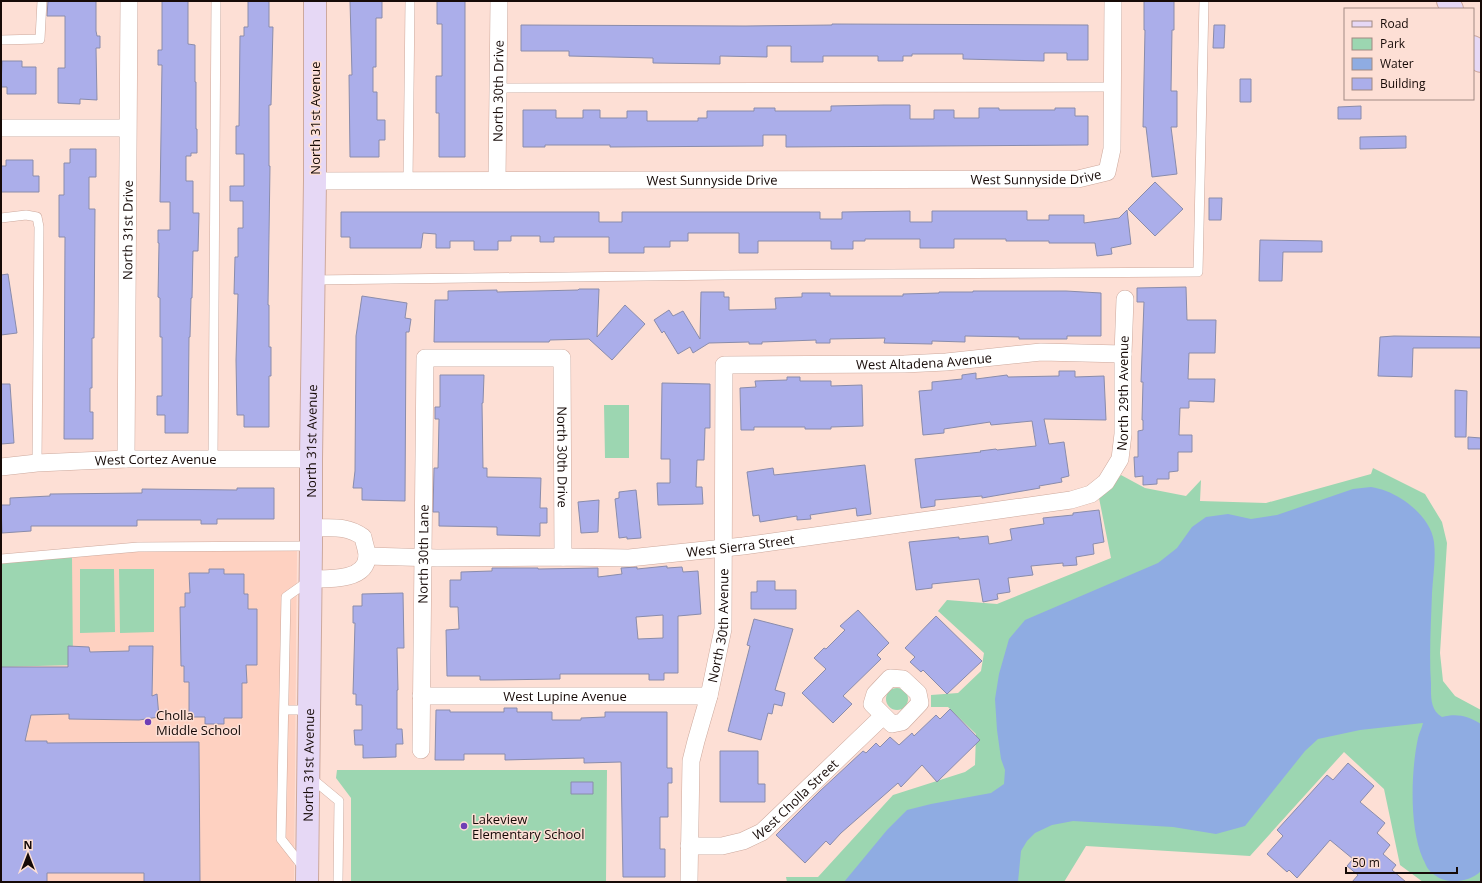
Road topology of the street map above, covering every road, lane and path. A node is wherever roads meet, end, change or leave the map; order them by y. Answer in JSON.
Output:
{"nodes":[{"id":1,"x":42,"y":1,"type":"edge"},
{"id":2,"x":129,"y":1,"type":"edge"},
{"id":3,"x":216,"y":1,"type":"edge"},
{"id":4,"x":315,"y":1,"type":"edge"},
{"id":5,"x":410,"y":1,"type":"edge"},
{"id":6,"x":499,"y":1,"type":"edge"},
{"id":7,"x":1113,"y":1,"type":"edge"},
{"id":8,"x":1204,"y":1,"type":"edge"},
{"id":9,"x":1,"y":40,"type":"edge"},
{"id":10,"x":1474,"y":49,"type":"edge"},
{"id":11,"x":1481,"y":61,"type":"edge"},
{"id":12,"x":498,"y":88,"type":"junction"},
{"id":13,"x":1112,"y":88,"type":"junction"},
{"id":14,"x":1,"y":128,"type":"edge"},
{"id":15,"x":127,"y":128,"type":"junction"},
{"id":16,"x":497,"y":180,"type":"junction"},
{"id":17,"x":315,"y":181,"type":"junction"},
{"id":18,"x":408,"y":181,"type":"junction"},
{"id":19,"x":1,"y":218,"type":"edge"},
{"id":20,"x":313,"y":280,"type":"junction"},
{"id":21,"x":1126,"y":299,"type":"dead end"},
{"id":22,"x":1123,"y":354,"type":"junction"},
{"id":23,"x":425,"y":358,"type":"joint"},
{"id":24,"x":724,"y":365,"type":"joint"},
{"id":25,"x":126,"y":459,"type":"junction"},
{"id":26,"x":213,"y":459,"type":"junction"},
{"id":27,"x":310,"y":459,"type":"junction"},
{"id":28,"x":37,"y":463,"type":"junction"},
{"id":29,"x":1,"y":468,"type":"edge"},
{"id":30,"x":1106,"y":482,"type":"joint"},
{"id":31,"x":311,"y":537,"type":"junction"},
{"id":32,"x":722,"y":548,"type":"junction"},
{"id":33,"x":367,"y":556,"type":"junction"},
{"id":34,"x":563,"y":557,"type":"junction"},
{"id":35,"x":422,"y":558,"type":"junction"},
{"id":36,"x":1,"y":559,"type":"edge"},
{"id":37,"x":311,"y":579,"type":"junction"},
{"id":38,"x":421,"y":696,"type":"junction"},
{"id":39,"x":709,"y":696,"type":"junction"},
{"id":40,"x":284,"y":710,"type":"junction"},
{"id":41,"x":309,"y":710,"type":"junction"},
{"id":42,"x":883,"y":716,"type":"dead end"},
{"id":43,"x":421,"y":750,"type":"dead end"},
{"id":44,"x":308,"y":776,"type":"junction"},
{"id":45,"x":689,"y":846,"type":"junction"},
{"id":46,"x":307,"y":878,"type":"edge"},
{"id":47,"x":338,"y":882,"type":"edge"},
{"id":48,"x":689,"y":882,"type":"edge"}],
"edges":[{"from":1,"to":9,"type":"lane"},
{"from":2,"to":15,"type":"street","name":"North 31st Drive"},
{"from":3,"to":26,"type":"lane"},
{"from":4,"to":17,"type":"street","name":"North 31st Avenue"},
{"from":5,"to":18,"type":"lane"},
{"from":6,"to":12,"type":"street","name":"North 30th Drive"},
{"from":7,"to":13,"type":"street"},
{"from":8,"to":20,"type":"lane"},
{"from":10,"to":11,"type":"street"},
{"from":12,"to":13,"type":"lane"},
{"from":12,"to":16,"type":"street","name":"North 30th Drive"},
{"from":13,"to":16,"type":"street","name":"West Sunnyside Drive"},
{"from":14,"to":15,"type":"street"},
{"from":15,"to":25,"type":"street","name":"North 31st Drive"},
{"from":16,"to":18,"type":"street","name":"West Sunnyside Drive"},
{"from":17,"to":18,"type":"street","name":"West Sunnyside Drive"},
{"from":17,"to":20,"type":"street","name":"North 31st Avenue"},
{"from":19,"to":28,"type":"lane"},
{"from":20,"to":27,"type":"street","name":"North 31st Avenue"},
{"from":21,"to":22,"type":"street","name":"North 29th Avenue"},
{"from":22,"to":24,"type":"street","name":"West Altadena Avenue"},
{"from":22,"to":30,"type":"street","name":"North 29th Avenue"},
{"from":23,"to":34,"type":"street","name":"North 30th Drive"},
{"from":23,"to":35,"type":"street","name":"North 30th Lane"},
{"from":24,"to":32,"type":"street","name":"North 30th Avenue"},
{"from":25,"to":26,"type":"street","name":"West Cortez Avenue"},
{"from":25,"to":28,"type":"street","name":"West Cortez Avenue"},
{"from":26,"to":27,"type":"street","name":"West Cortez Avenue"},
{"from":27,"to":31,"type":"street","name":"North 31st Avenue"},
{"from":28,"to":29,"type":"street","name":"West Cortez Avenue"},
{"from":30,"to":32,"type":"street","name":"West Sierra Street"},
{"from":31,"to":33,"type":"street"},
{"from":31,"to":36,"type":"lane"},
{"from":31,"to":37,"type":"street","name":"North 31st Avenue"},
{"from":32,"to":34,"type":"street","name":"West Sierra Street"},
{"from":32,"to":39,"type":"street","name":"North 30th Avenue"},
{"from":33,"to":35,"type":"street","name":"West Sierra Street"},
{"from":33,"to":37,"type":"street"},
{"from":34,"to":35,"type":"street","name":"West Sierra Street"},
{"from":35,"to":38,"type":"street","name":"North 30th Lane"},
{"from":37,"to":40,"type":"lane"},
{"from":37,"to":41,"type":"street","name":"North 31st Avenue"},
{"from":38,"to":39,"type":"street","name":"West Lupine Avenue"},
{"from":38,"to":43,"type":"street","name":"North 30th Lane"},
{"from":39,"to":45,"type":"street","name":"North 30th Avenue"},
{"from":40,"to":41,"type":"lane"},
{"from":40,"to":46,"type":"lane"},
{"from":41,"to":44,"type":"street","name":"North 31st Avenue"},
{"from":42,"to":45,"type":"street","name":"West Cholla Street"},
{"from":44,"to":46,"type":"street","name":"North 31st Avenue"},
{"from":44,"to":47,"type":"lane"},
{"from":45,"to":48,"type":"street","name":"North 30th Avenue"}]}
